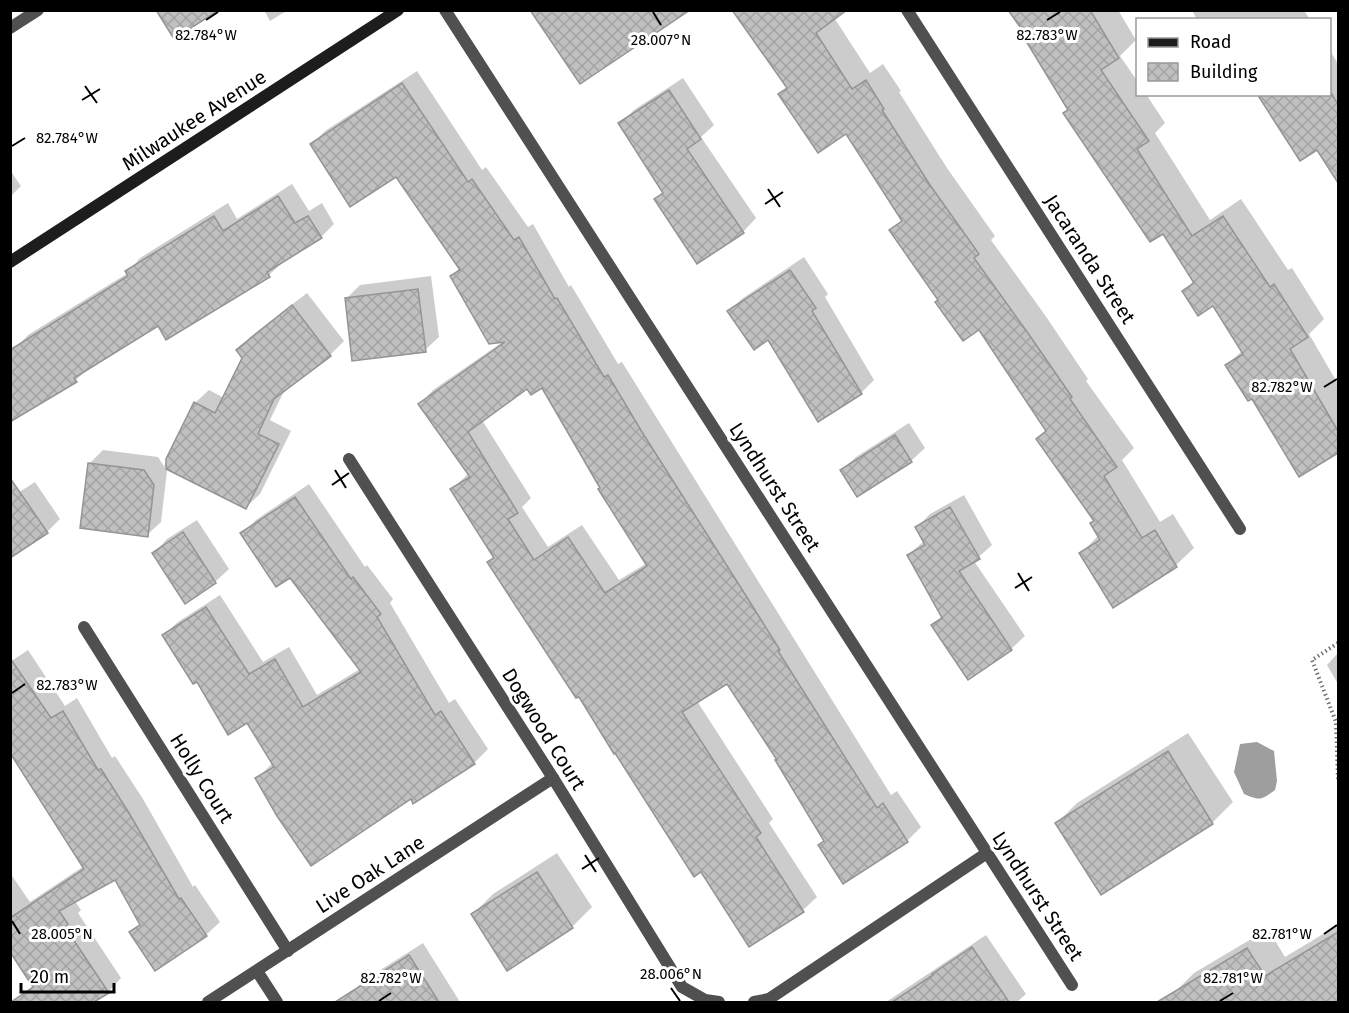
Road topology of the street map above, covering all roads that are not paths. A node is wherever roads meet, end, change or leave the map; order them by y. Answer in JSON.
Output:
{"nodes":[{"id":1,"x":38,"y":10,"type":"edge"},
{"id":2,"x":398,"y":10,"type":"edge"},
{"id":3,"x":445,"y":10,"type":"edge"},
{"id":4,"x":907,"y":10,"type":"edge"},
{"id":5,"x":10,"y":28,"type":"edge"},
{"id":6,"x":10,"y":262,"type":"edge"},
{"id":7,"x":350,"y":459,"type":"dead end"},
{"id":8,"x":1240,"y":529,"type":"dead end"},
{"id":9,"x":84,"y":627,"type":"dead end"},
{"id":10,"x":553,"y":778,"type":"junction"},
{"id":11,"x":987,"y":853,"type":"junction"},
{"id":12,"x":288,"y":951,"type":"junction"},
{"id":13,"x":257,"y":971,"type":"junction"},
{"id":14,"x":1072,"y":985,"type":"dead end"},
{"id":15,"x":208,"y":1002,"type":"edge"},
{"id":16,"x":277,"y":1002,"type":"edge"},
{"id":17,"x":719,"y":1002,"type":"edge"},
{"id":18,"x":754,"y":1002,"type":"edge"}],
"edges":[{"from":1,"to":5,"type":"street"},
{"from":2,"to":6,"type":"street","name":"Milwaukee Avenue"},
{"from":3,"to":11,"type":"street","name":"Lyndhurst Street"},
{"from":4,"to":8,"type":"street","name":"Jacaranda Street"},
{"from":7,"to":10,"type":"street","name":"Dogwood Court"},
{"from":9,"to":12,"type":"street","name":"Holly Court"},
{"from":10,"to":12,"type":"street","name":"Live Oak Lane"},
{"from":10,"to":17,"type":"street","name":"Dogwood Court"},
{"from":11,"to":14,"type":"street","name":"Lyndhurst Street"},
{"from":11,"to":18,"type":"street"},
{"from":12,"to":13,"type":"street","name":"Live Oak Lane"},
{"from":13,"to":15,"type":"street","name":"Live Oak Lane"},
{"from":13,"to":16,"type":"street"}]}
